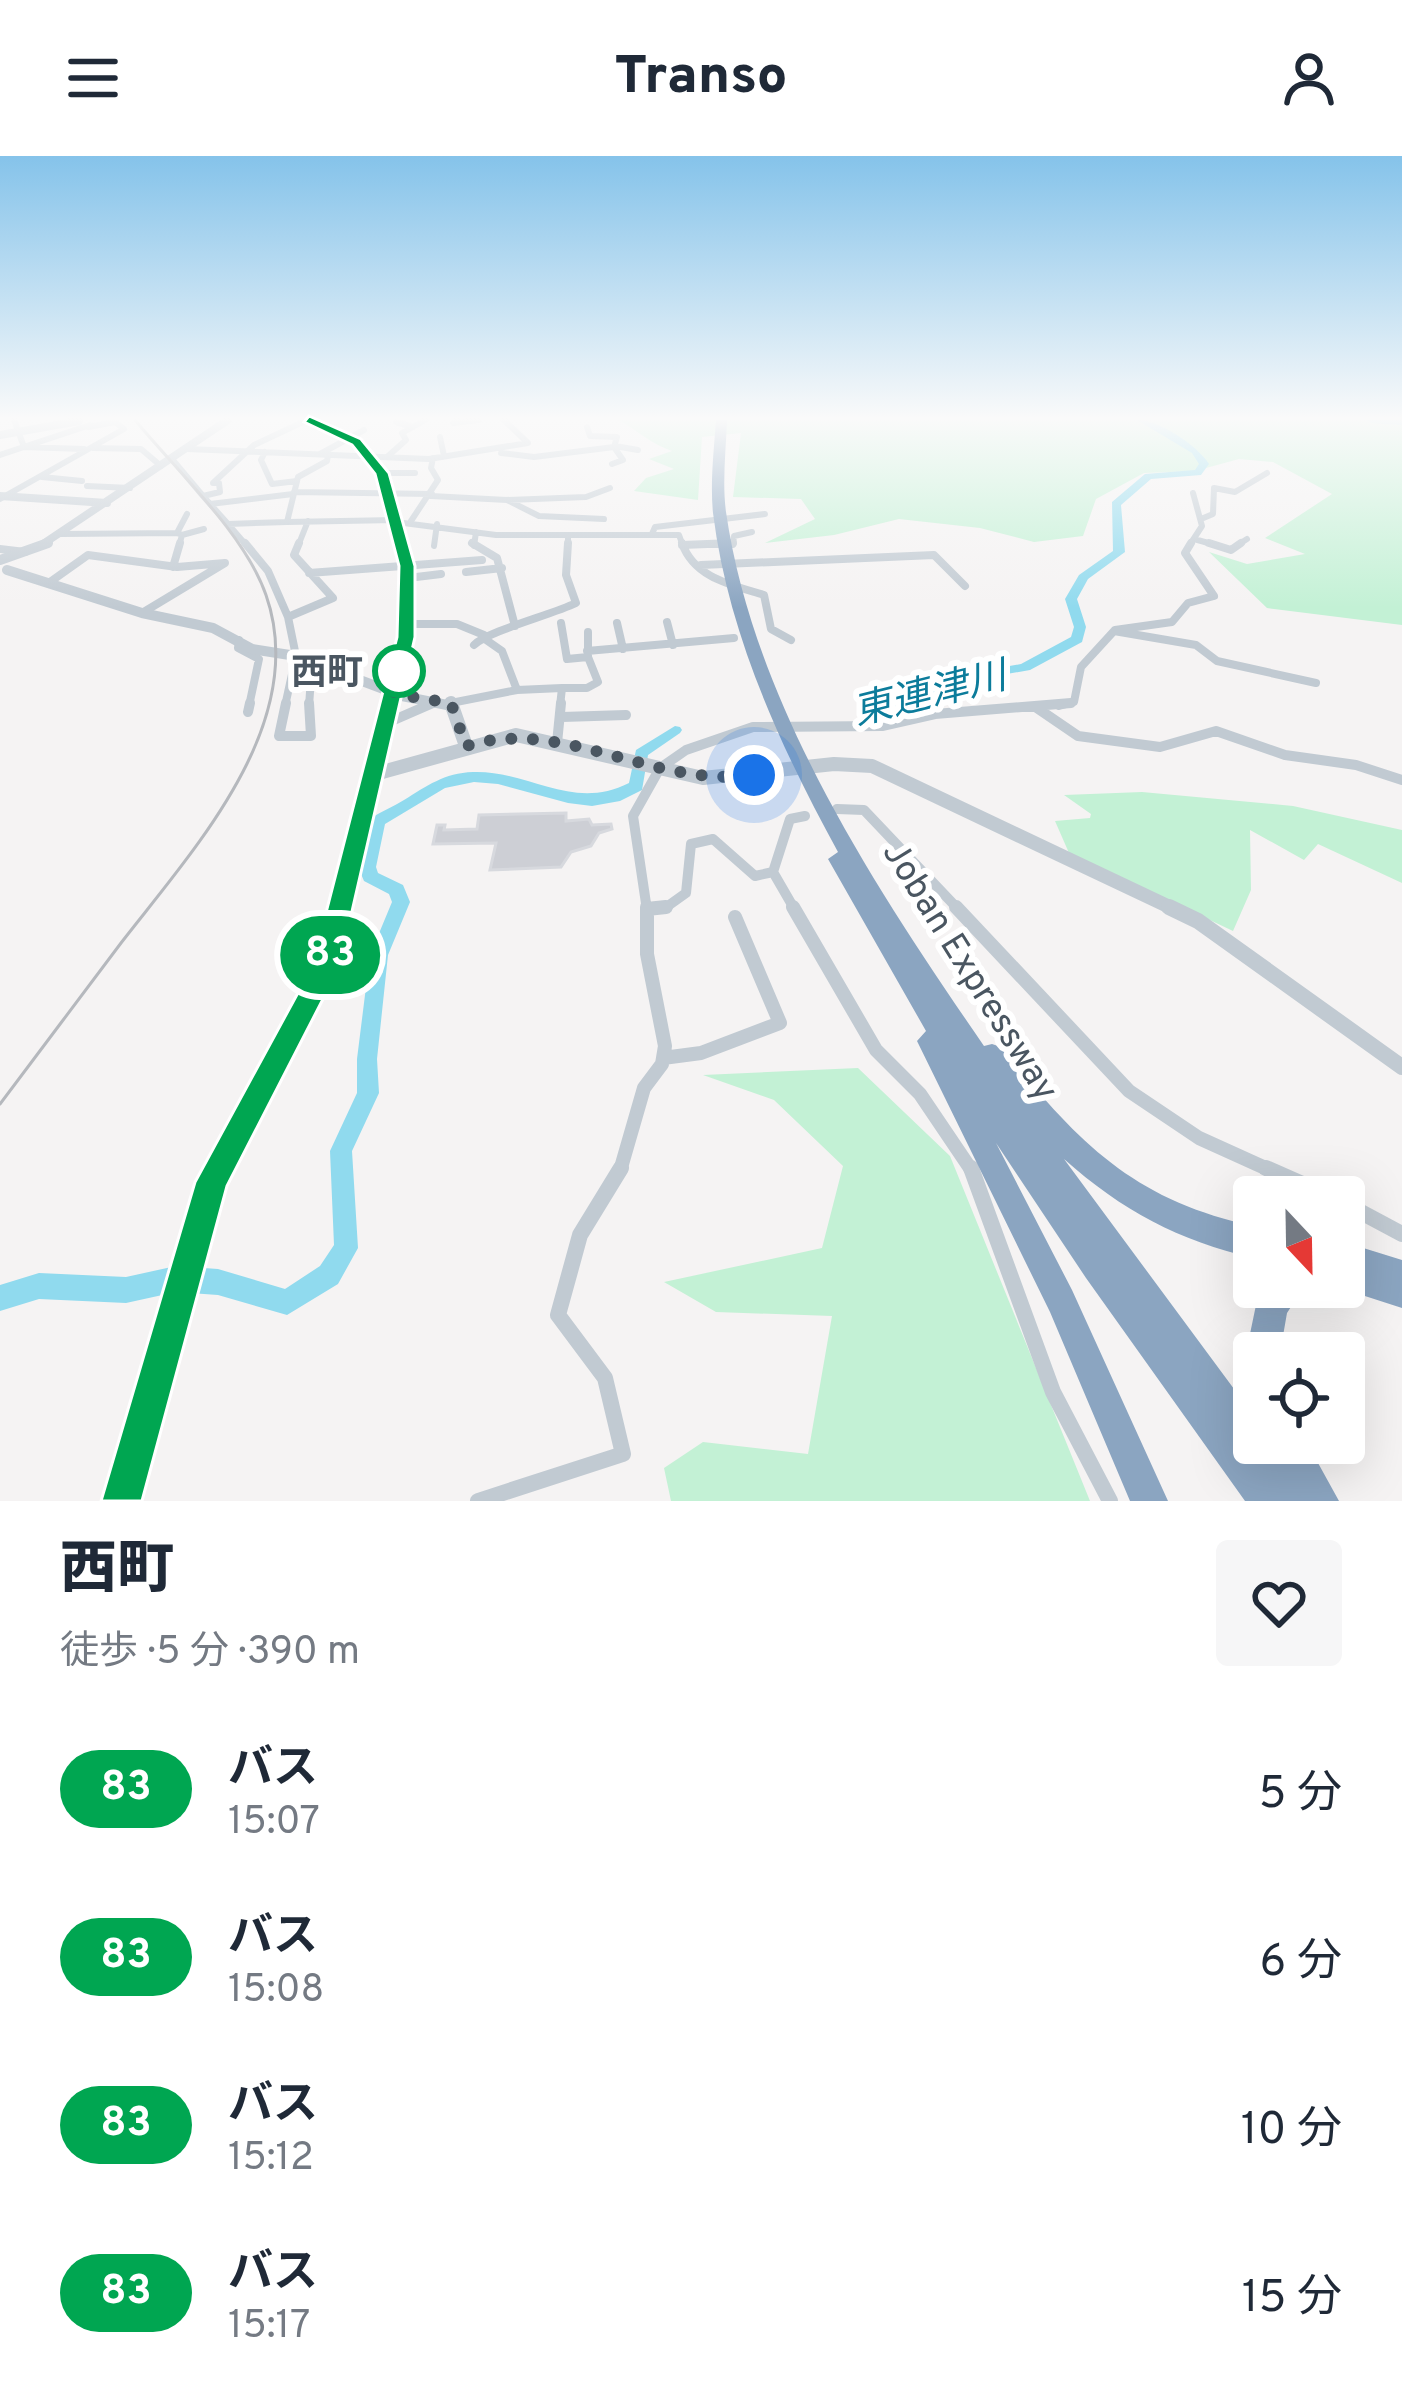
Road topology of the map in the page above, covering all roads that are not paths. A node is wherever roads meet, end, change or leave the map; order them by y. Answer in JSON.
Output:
{"nodes":[{"id":1,"x":28,"y":483,"type":"edge"},
{"id":2,"x":74,"y":483,"type":"edge"},
{"id":3,"x":137,"y":483,"type":"edge"},
{"id":4,"x":192,"y":483,"type":"edge"},
{"id":5,"x":216,"y":483,"type":"edge"},
{"id":6,"x":297,"y":483,"type":"edge"},
{"id":7,"x":385,"y":483,"type":"edge"},
{"id":8,"x":437,"y":483,"type":"edge"},
{"id":9,"x":712,"y":483,"type":"edge"},
{"id":10,"x":1250,"y":483,"type":"edge"},
{"id":11,"x":130,"y":488,"type":"junction"},
{"id":12,"x":610,"y":488,"type":"dead end"},
{"id":13,"x":294,"y":493,"type":"junction"},
{"id":14,"x":1193,"y":493,"type":"dead end"},
{"id":15,"x":388,"y":495,"type":"junction"},
{"id":16,"x":432,"y":495,"type":"junction"},
{"id":17,"x":203,"y":496,"type":"junction"},
{"id":18,"x":2,"y":498,"type":"edge"},
{"id":19,"x":505,"y":500,"type":"junction"},
{"id":20,"x":107,"y":503,"type":"junction"},
{"id":21,"x":210,"y":504,"type":"junction"},
{"id":22,"x":655,"y":510,"type":"dead end"},
{"id":23,"x":188,"y":514,"type":"dead end"},
{"id":24,"x":765,"y":514,"type":"dead end"},
{"id":25,"x":1202,"y":519,"type":"junction"},
{"id":26,"x":308,"y":521,"type":"junction"},
{"id":27,"x":396,"y":521,"type":"junction"},
{"id":28,"x":412,"y":521,"type":"junction"},
{"id":29,"x":287,"y":522,"type":"junction"},
{"id":30,"x":228,"y":524,"type":"junction"},
{"id":31,"x":437,"y":524,"type":"junction"},
{"id":32,"x":204,"y":530,"type":"dead end"},
{"id":33,"x":653,"y":531,"type":"junction"},
{"id":34,"x":476,"y":532,"type":"junction"},
{"id":35,"x":601,"y":532,"type":"junction"},
{"id":36,"x":752,"y":532,"type":"dead end"},
{"id":37,"x":61,"y":534,"type":"junction"},
{"id":38,"x":180,"y":534,"type":"junction"},
{"id":39,"x":613,"y":536,"type":"junction"},
{"id":40,"x":568,"y":538,"type":"junction"},
{"id":41,"x":1194,"y":539,"type":"junction"},
{"id":42,"x":1247,"y":539,"type":"dead end"},
{"id":43,"x":682,"y":545,"type":"junction"},
{"id":44,"x":434,"y":546,"type":"dead end"},
{"id":45,"x":0,"y":549,"type":"edge"},
{"id":46,"x":613,"y":550,"type":"dead end"},
{"id":47,"x":24,"y":553,"type":"junction"},
{"id":48,"x":482,"y":560,"type":"dead end"},
{"id":49,"x":698,"y":565,"type":"junction"},
{"id":50,"x":173,"y":567,"type":"junction"},
{"id":51,"x":502,"y":568,"type":"junction"},
{"id":52,"x":2,"y":569,"type":"edge"},
{"id":53,"x":408,"y":572,"type":"junction"},
{"id":54,"x":466,"y":572,"type":"dead end"},
{"id":55,"x":309,"y":573,"type":"junction"},
{"id":56,"x":441,"y":574,"type":"dead end"},
{"id":57,"x":50,"y":582,"type":"junction"},
{"id":58,"x":965,"y":586,"type":"dead end"},
{"id":59,"x":142,"y":613,"type":"junction"},
{"id":60,"x":288,"y":617,"type":"junction"},
{"id":61,"x":617,"y":622,"type":"dead end"},
{"id":62,"x":667,"y":622,"type":"dead end"},
{"id":63,"x":562,"y":623,"type":"dead end"},
{"id":64,"x":408,"y":624,"type":"junction"},
{"id":65,"x":515,"y":626,"type":"junction"},
{"id":66,"x":1114,"y":631,"type":"junction"},
{"id":67,"x":588,"y":632,"type":"dead end"},
{"id":68,"x":734,"y":638,"type":"dead end"},
{"id":69,"x":480,"y":639,"type":"junction"},
{"id":70,"x":239,"y":640,"type":"junction"},
{"id":71,"x":791,"y":640,"type":"dead end"},
{"id":72,"x":673,"y":644,"type":"junction"},
{"id":73,"x":623,"y":649,"type":"junction"},
{"id":74,"x":291,"y":654,"type":"junction"},
{"id":75,"x":588,"y":654,"type":"junction"},
{"id":76,"x":312,"y":664,"type":"junction"},
{"id":77,"x":1316,"y":683,"type":"dead end"},
{"id":78,"x":562,"y":688,"type":"junction"},
{"id":79,"x":517,"y":690,"type":"junction"},
{"id":80,"x":394,"y":694,"type":"junction"},
{"id":81,"x":434,"y":703,"type":"junction"},
{"id":82,"x":451,"y":703,"type":"junction"},
{"id":83,"x":1037,"y":709,"type":"junction"},
{"id":84,"x":248,"y":712,"type":"dead end"},
{"id":85,"x":626,"y":715,"type":"dead end"},
{"id":86,"x":562,"y":717,"type":"junction"},
{"id":87,"x":387,"y":723,"type":"junction"},
{"id":88,"x":557,"y":743,"type":"junction"},
{"id":89,"x":466,"y":746,"type":"junction"},
{"id":90,"x":657,"y":767,"type":"junction"},
{"id":91,"x":375,"y":774,"type":"junction"},
{"id":92,"x":1402,"y":780,"type":"edge"},
{"id":93,"x":821,"y":812,"type":"junction"},
{"id":94,"x":844,"y":869,"type":"junction"},
{"id":95,"x":773,"y":872,"type":"junction"},
{"id":96,"x":646,"y":909,"type":"junction"},
{"id":97,"x":884,"y":910,"type":"junction"},
{"id":98,"x":735,"y":916,"type":"dead end"},
{"id":99,"x":663,"y":1058,"type":"junction"},
{"id":100,"x":1402,"y":1067,"type":"edge"},
{"id":101,"x":1285,"y":1176,"type":"edge"},
{"id":102,"x":1365,"y":1214,"type":"edge"},
{"id":103,"x":1402,"y":1234,"type":"edge"},
{"id":104,"x":1233,"y":1236,"type":"edge"},
{"id":105,"x":1365,"y":1265,"type":"edge"},
{"id":106,"x":1402,"y":1276,"type":"edge"},
{"id":107,"x":1365,"y":1281,"type":"edge"},
{"id":108,"x":1402,"y":1292,"type":"edge"},
{"id":109,"x":1299,"y":1464,"type":"edge"},
{"id":110,"x":122,"y":1501,"type":"edge"},
{"id":111,"x":478,"y":1501,"type":"edge"},
{"id":112,"x":1110,"y":1501,"type":"edge"},
{"id":113,"x":1149,"y":1501,"type":"edge"},
{"id":114,"x":1268,"y":1501,"type":"edge"},
{"id":115,"x":1297,"y":1501,"type":"edge"},
{"id":116,"x":1320,"y":1501,"type":"edge"}],
"edges":[{"from":1,"to":18,"type":"street"},
{"from":2,"to":11,"type":"street"},
{"from":3,"to":11,"type":"street"},
{"from":4,"to":17,"type":"street"},
{"from":5,"to":17,"type":"street"},
{"from":6,"to":13,"type":"street"},
{"from":7,"to":15,"type":"main road"},
{"from":8,"to":16,"type":"street"},
{"from":9,"to":93,"type":"highway","name":"Joban Expressway"},
{"from":10,"to":25,"type":"street"},
{"from":11,"to":20,"type":"street"},
{"from":12,"to":19,"type":"street"},
{"from":13,"to":15,"type":"street"},
{"from":13,"to":21,"type":"street"},
{"from":13,"to":29,"type":"street"},
{"from":14,"to":25,"type":"street"},
{"from":15,"to":16,"type":"street"},
{"from":15,"to":27,"type":"main road"},
{"from":16,"to":19,"type":"street"},
{"from":16,"to":28,"type":"street"},
{"from":17,"to":21,"type":"street"},
{"from":18,"to":20,"type":"street"},
{"from":19,"to":35,"type":"street"},
{"from":20,"to":37,"type":"street"},
{"from":21,"to":30,"type":"street"},
{"from":22,"to":33,"type":"street"},
{"from":23,"to":38,"type":"street"},
{"from":24,"to":33,"type":"street"},
{"from":25,"to":41,"type":"street"},
{"from":26,"to":27,"type":"street"},
{"from":26,"to":29,"type":"street"},
{"from":26,"to":55,"type":"street"},
{"from":27,"to":28,"type":"street"},
{"from":27,"to":53,"type":"main road"},
{"from":28,"to":31,"type":"street"},
{"from":29,"to":30,"type":"street"},
{"from":30,"to":60,"type":"street"},
{"from":31,"to":34,"type":"street"},
{"from":31,"to":44,"type":"street"},
{"from":32,"to":38,"type":"street"},
{"from":33,"to":39,"type":"street"},
{"from":33,"to":43,"type":"street"},
{"from":34,"to":40,"type":"street"},
{"from":34,"to":51,"type":"street"},
{"from":35,"to":39,"type":"street"},
{"from":35,"to":40,"type":"street"},
{"from":36,"to":43,"type":"street"},
{"from":37,"to":38,"type":"street"},
{"from":37,"to":47,"type":"street"},
{"from":38,"to":50,"type":"street"},
{"from":39,"to":46,"type":"street"},
{"from":40,"to":65,"type":"street"},
{"from":41,"to":42,"type":"street"},
{"from":41,"to":66,"type":"street"},
{"from":43,"to":49,"type":"street"},
{"from":45,"to":47,"type":"street"},
{"from":47,"to":52,"type":"street"},
{"from":48,"to":53,"type":"street"},
{"from":49,"to":58,"type":"street"},
{"from":49,"to":71,"type":"street"},
{"from":50,"to":57,"type":"street"},
{"from":50,"to":59,"type":"street"},
{"from":51,"to":54,"type":"street"},
{"from":51,"to":65,"type":"street"},
{"from":52,"to":57,"type":"street"},
{"from":53,"to":55,"type":"street"},
{"from":53,"to":56,"type":"street"},
{"from":53,"to":64,"type":"main road"},
{"from":55,"to":60,"type":"street"},
{"from":57,"to":59,"type":"street"},
{"from":59,"to":70,"type":"street"},
{"from":60,"to":74,"type":"street"},
{"from":61,"to":73,"type":"street"},
{"from":62,"to":72,"type":"street"},
{"from":63,"to":75,"type":"street"},
{"from":64,"to":69,"type":"street"},
{"from":64,"to":80,"type":"main road"},
{"from":65,"to":69,"type":"street"},
{"from":66,"to":77,"type":"street"},
{"from":66,"to":83,"type":"street"},
{"from":67,"to":75,"type":"street"},
{"from":68,"to":72,"type":"street"},
{"from":69,"to":79,"type":"street"},
{"from":70,"to":74,"type":"street"},
{"from":70,"to":84,"type":"street"},
{"from":72,"to":73,"type":"street"},
{"from":73,"to":75,"type":"street"},
{"from":74,"to":76,"type":"street"},
{"from":74,"to":76,"type":"street"},
{"from":75,"to":78,"type":"street"},
{"from":76,"to":80,"type":"street"},
{"from":78,"to":79,"type":"street"},
{"from":78,"to":86,"type":"street"},
{"from":79,"to":82,"type":"street"},
{"from":80,"to":81,"type":"street"},
{"from":80,"to":87,"type":"main road"},
{"from":81,"to":82,"type":"street"},
{"from":81,"to":87,"type":"street"},
{"from":82,"to":89,"type":"street"},
{"from":83,"to":90,"type":"street"},
{"from":83,"to":92,"type":"street"},
{"from":85,"to":86,"type":"street"},
{"from":86,"to":88,"type":"street"},
{"from":87,"to":91,"type":"main road"},
{"from":88,"to":89,"type":"street"},
{"from":88,"to":90,"type":"street"},
{"from":89,"to":91,"type":"street"},
{"from":90,"to":96,"type":"street"},
{"from":90,"to":100,"type":"street"},
{"from":91,"to":110,"type":"main road"},
{"from":93,"to":94,"type":"highway","name":"Joban Expressway"},
{"from":93,"to":95,"type":"street"},
{"from":93,"to":97,"type":"highway","name":"Joban Expressway"},
{"from":93,"to":101,"type":"street"},
{"from":94,"to":113,"type":"highway"},
{"from":94,"to":114,"type":"highway","name":"Joban Expressway"},
{"from":95,"to":96,"type":"street"},
{"from":95,"to":112,"type":"street"},
{"from":96,"to":99,"type":"street"},
{"from":97,"to":104,"type":"highway"},
{"from":97,"to":115,"type":"highway","name":"Joban Expressway"},
{"from":98,"to":99,"type":"street"},
{"from":99,"to":111,"type":"street"},
{"from":102,"to":103,"type":"street"},
{"from":105,"to":106,"type":"highway"},
{"from":107,"to":108,"type":"highway"},
{"from":109,"to":116,"type":"highway"}]}
